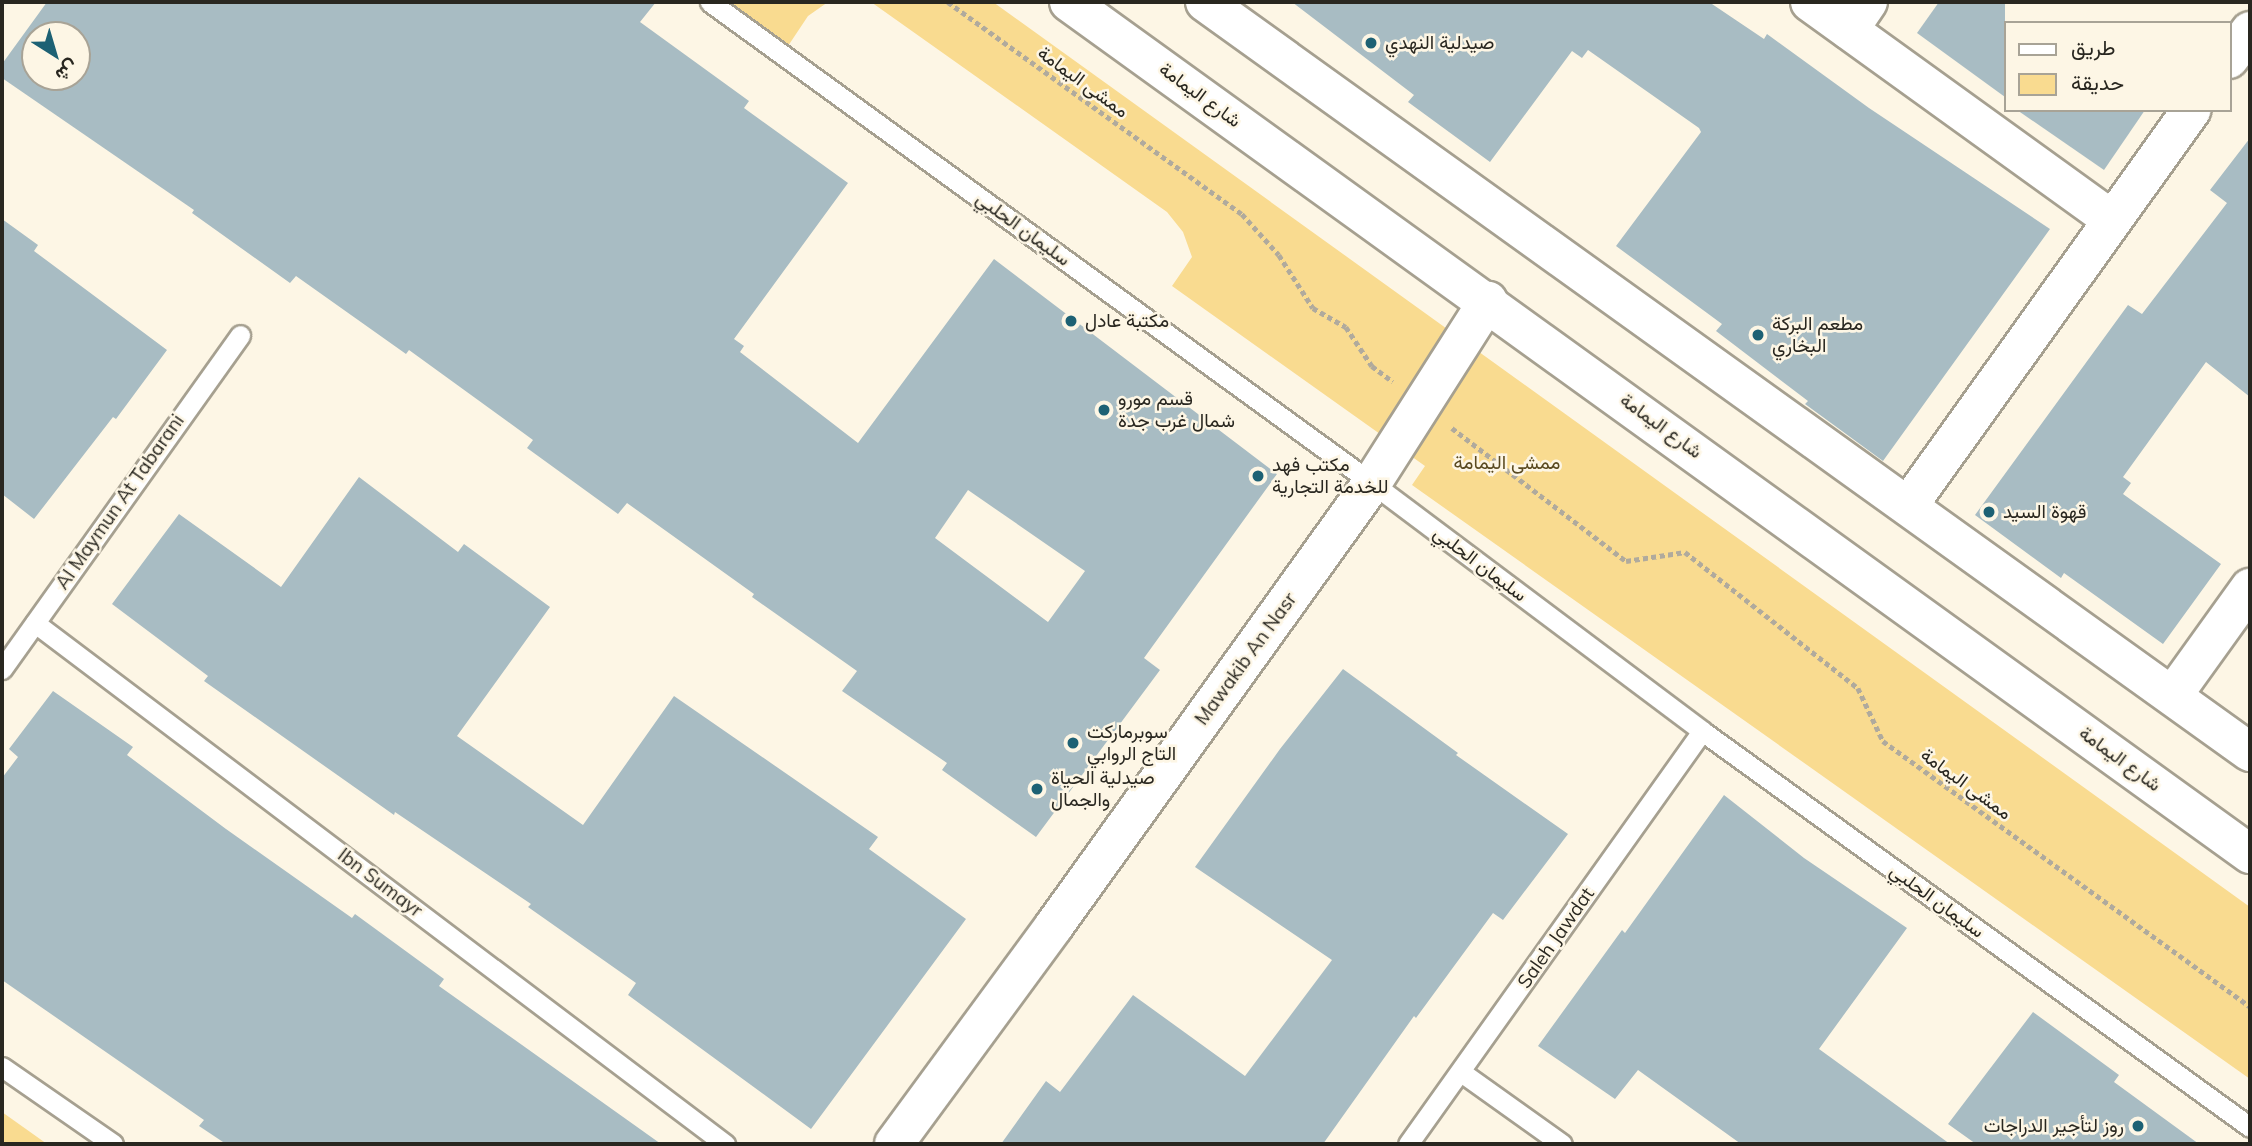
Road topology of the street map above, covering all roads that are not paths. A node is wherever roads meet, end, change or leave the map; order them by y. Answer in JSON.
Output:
{"nodes":[{"id":1,"x":710,"y":2,"type":"edge"},
{"id":2,"x":1069,"y":2,"type":"edge"},
{"id":3,"x":1205,"y":2,"type":"edge"},
{"id":4,"x":1810,"y":2,"type":"edge"},
{"id":5,"x":1859,"y":16,"type":"edge"},
{"id":6,"x":2250,"y":30,"type":"edge"},
{"id":7,"x":2231,"y":56,"type":"edge"},
{"id":8,"x":2191,"y":112,"type":"edge"},
{"id":9,"x":2112,"y":220,"type":"junction"},
{"id":10,"x":1488,"y":301,"type":"junction"},
{"id":11,"x":240,"y":335,"type":"dead end"},
{"id":12,"x":1372,"y":483,"type":"junction"},
{"id":13,"x":1908,"y":506,"type":"junction"},
{"id":14,"x":2250,"y":588,"type":"edge"},
{"id":15,"x":35,"y":622,"type":"junction"},
{"id":16,"x":2,"y":670,"type":"edge"},
{"id":17,"x":2173,"y":695,"type":"junction"},
{"id":18,"x":1702,"y":732,"type":"junction"},
{"id":19,"x":2250,"y":752,"type":"edge"},
{"id":20,"x":2250,"y":854,"type":"edge"},
{"id":21,"x":2,"y":1067,"type":"edge"},
{"id":22,"x":1461,"y":1072,"type":"junction"},
{"id":23,"x":2250,"y":1127,"type":"edge"},
{"id":24,"x":113,"y":1144,"type":"edge"},
{"id":25,"x":725,"y":1144,"type":"edge"},
{"id":26,"x":894,"y":1144,"type":"edge"},
{"id":27,"x":1408,"y":1144,"type":"edge"},
{"id":28,"x":1562,"y":1144,"type":"edge"}],
"edges":[{"from":1,"to":12,"type":"lane","name":"سليمان الحلبي"},
{"from":2,"to":10,"type":"main road","name":"شارع اليمامة"},
{"from":3,"to":13,"type":"main road"},
{"from":4,"to":5,"type":"main road"},
{"from":5,"to":9,"type":"main road"},
{"from":6,"to":7,"type":"main road"},
{"from":8,"to":9,"type":"main road"},
{"from":9,"to":13,"type":"main road"},
{"from":10,"to":12,"type":"main road","name":"Mawakib An Nasr"},
{"from":10,"to":20,"type":"main road","name":"شارع اليمامة"},
{"from":11,"to":15,"type":"lane","name":"Al Maymun At Tabarani"},
{"from":12,"to":18,"type":"lane","name":"سليمان الحلبي"},
{"from":12,"to":26,"type":"main road","name":"Mawakib An Nasr"},
{"from":13,"to":17,"type":"main road"},
{"from":14,"to":17,"type":"main road"},
{"from":15,"to":16,"type":"lane","name":"Al Maymun At Tabarani"},
{"from":15,"to":25,"type":"lane","name":"Ibn Sumayr"},
{"from":17,"to":19,"type":"main road"},
{"from":18,"to":22,"type":"lane","name":"Saleh Jawdat"},
{"from":18,"to":23,"type":"lane","name":"سليمان الحلبي"},
{"from":21,"to":24,"type":"lane"},
{"from":22,"to":27,"type":"lane","name":"Saleh Jawdat"},
{"from":22,"to":28,"type":"lane"}]}
